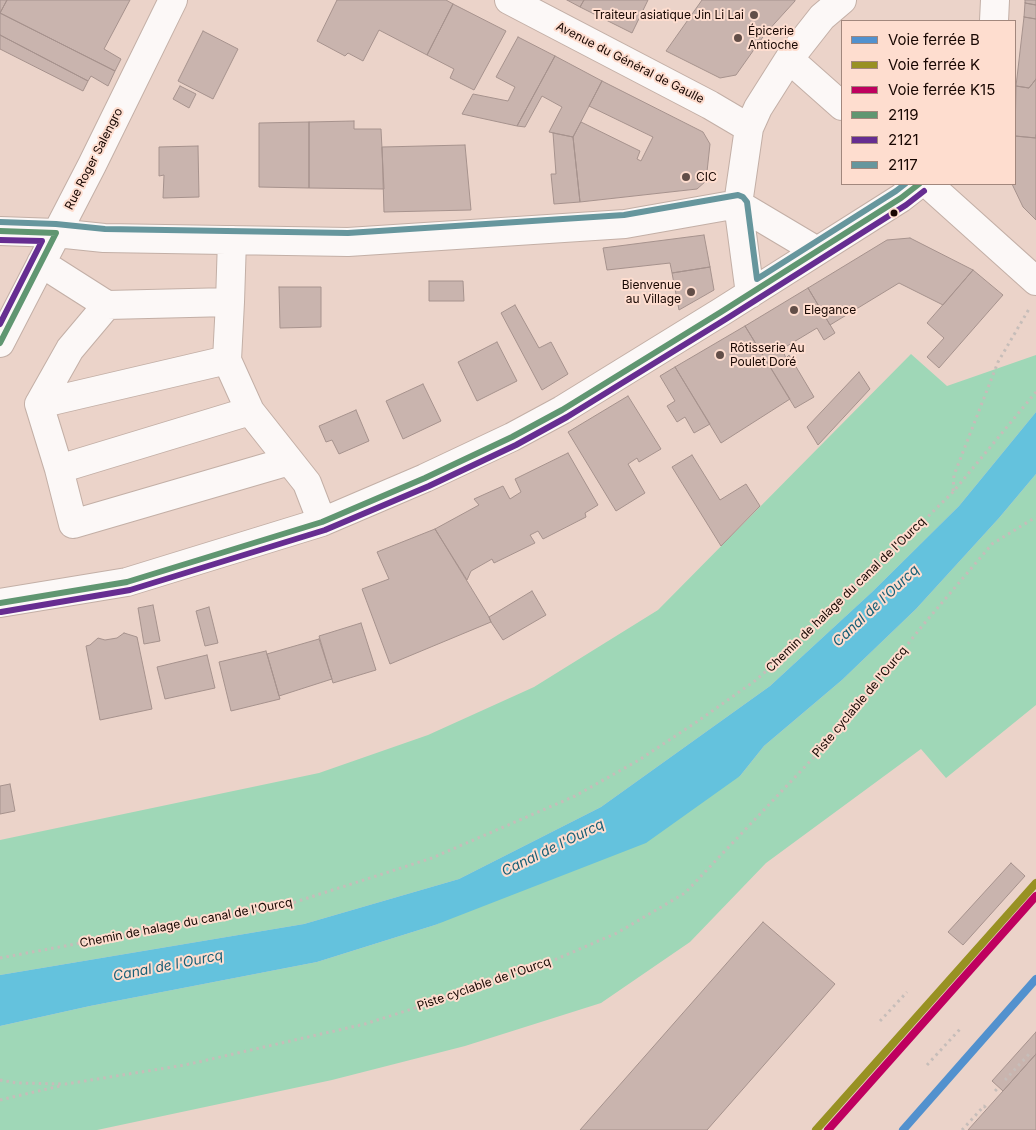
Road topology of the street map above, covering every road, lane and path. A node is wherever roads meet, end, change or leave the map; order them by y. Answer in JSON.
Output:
{"nodes":[{"id":1,"x":173,"y":0,"type":"edge"},
{"id":2,"x":509,"y":0,"type":"edge"},
{"id":3,"x":842,"y":0,"type":"edge"},
{"id":4,"x":995,"y":0,"type":"edge"},
{"id":5,"x":994,"y":20,"type":"edge"},
{"id":6,"x":789,"y":59,"type":"junction"},
{"id":7,"x":841,"y":105,"type":"edge"},
{"id":8,"x":750,"y":128,"type":"junction"},
{"id":9,"x":918,"y":185,"type":"edge"},
{"id":10,"x":929,"y":185,"type":"edge"},
{"id":11,"x":738,"y":204,"type":"junction"},
{"id":12,"x":0,"y":231,"type":"edge"},
{"id":13,"x":56,"y":234,"type":"junction"},
{"id":14,"x":232,"y":240,"type":"junction"},
{"id":15,"x":817,"y":250,"type":"junction"},
{"id":16,"x":41,"y":263,"type":"junction"},
{"id":17,"x":750,"y":294,"type":"junction"},
{"id":18,"x":1034,"y":294,"type":"edge"},
{"id":19,"x":230,"y":302,"type":"junction"},
{"id":20,"x":107,"y":305,"type":"junction"},
{"id":21,"x":0,"y":343,"type":"edge"},
{"id":22,"x":227,"y":360,"type":"junction"},
{"id":23,"x":1036,"y":392,"type":"edge"},
{"id":24,"x":39,"y":404,"type":"junction"},
{"id":25,"x":250,"y":411,"type":"junction"},
{"id":26,"x":289,"y":461,"type":"junction"},
{"id":27,"x":59,"y":469,"type":"junction"},
{"id":28,"x":953,"y":492,"type":"junction"},
{"id":29,"x":1036,"y":517,"type":"edge"},
{"id":30,"x":322,"y":522,"type":"junction"},
{"id":31,"x":0,"y":604,"type":"edge"},
{"id":32,"x":0,"y":958,"type":"edge"},
{"id":33,"x":907,"y":992,"type":"dead end"},
{"id":34,"x":880,"y":1022,"type":"dead end"},
{"id":35,"x":961,"y":1028,"type":"dead end"},
{"id":36,"x":1031,"y":1052,"type":"dead end"},
{"id":37,"x":927,"y":1065,"type":"dead end"},
{"id":38,"x":0,"y":1080,"type":"edge"},
{"id":39,"x":1005,"y":1080,"type":"dead end"},
{"id":40,"x":66,"y":1084,"type":"junction"},
{"id":41,"x":999,"y":1087,"type":"dead end"},
{"id":42,"x":995,"y":1091,"type":"dead end"},
{"id":43,"x":0,"y":1100,"type":"edge"},
{"id":44,"x":987,"y":1109,"type":"dead end"},
{"id":45,"x":962,"y":1130,"type":"edge"}],
"edges":[{"from":1,"to":13,"type":"street","name":"Rue Roger Salengro"},
{"from":2,"to":8,"type":"street","name":"Avenue du Général de Gaulle"},
{"from":3,"to":6,"type":"street"},
{"from":4,"to":5,"type":"street"},
{"from":6,"to":7,"type":"street"},
{"from":6,"to":8,"type":"street"},
{"from":8,"to":11,"type":"street"},
{"from":9,"to":15,"type":"street"},
{"from":10,"to":18,"type":"street"},
{"from":11,"to":14,"type":"street"},
{"from":11,"to":15,"type":"street"},
{"from":11,"to":17,"type":"street"},
{"from":12,"to":13,"type":"street"},
{"from":13,"to":14,"type":"street"},
{"from":13,"to":16,"type":"street","name":"Rue Roger Salengro"},
{"from":14,"to":19,"type":"street"},
{"from":15,"to":17,"type":"street"},
{"from":16,"to":20,"type":"street"},
{"from":16,"to":21,"type":"street","name":"Rue Roger Salengro"},
{"from":17,"to":30,"type":"street"},
{"from":18,"to":28,"type":"path"},
{"from":19,"to":20,"type":"street"},
{"from":19,"to":22,"type":"street"},
{"from":20,"to":24,"type":"street"},
{"from":22,"to":24,"type":"street"},
{"from":22,"to":25,"type":"street"},
{"from":23,"to":28,"type":"path","name":"Chemin de halage du canal de l'Ourcq"},
{"from":24,"to":27,"type":"street"},
{"from":25,"to":26,"type":"street"},
{"from":25,"to":27,"type":"street"},
{"from":26,"to":27,"type":"street"},
{"from":26,"to":30,"type":"street"},
{"from":28,"to":32,"type":"path","name":"Chemin de halage du canal de l'Ourcq"},
{"from":29,"to":40,"type":"path","name":"Piste cyclable de l'Ourcq"},
{"from":30,"to":31,"type":"street"},
{"from":33,"to":34,"type":"path"},
{"from":35,"to":37,"type":"path"},
{"from":36,"to":39,"type":"path"},
{"from":38,"to":40,"type":"path","name":"Piste cyclable de l'Ourcq"},
{"from":40,"to":43,"type":"path"},
{"from":41,"to":42,"type":"path"},
{"from":44,"to":45,"type":"path"}]}
